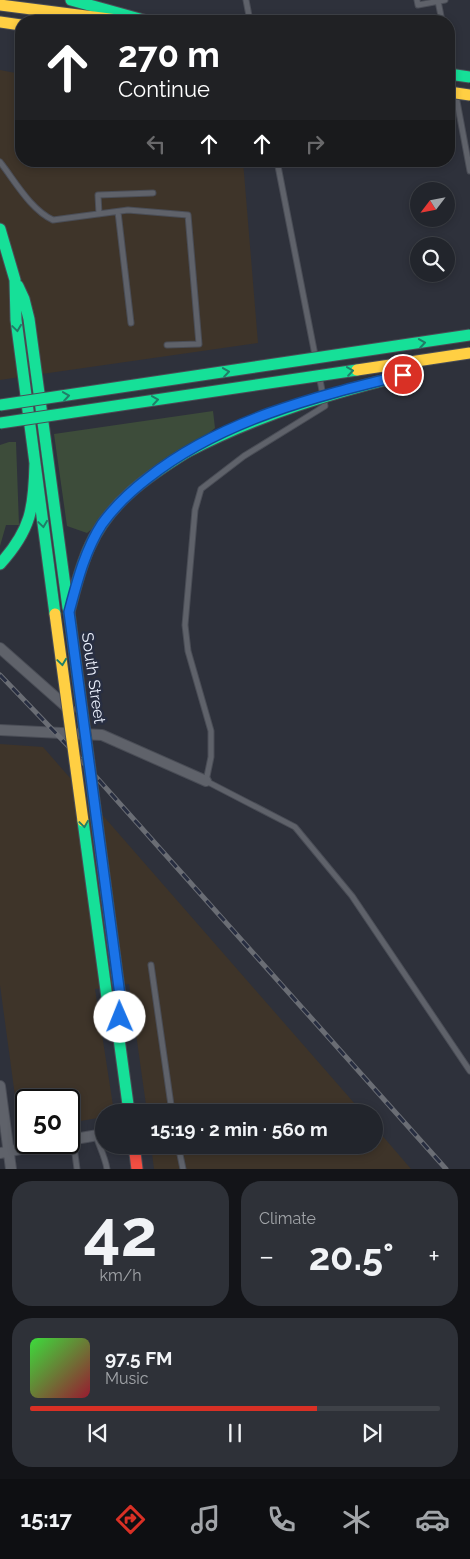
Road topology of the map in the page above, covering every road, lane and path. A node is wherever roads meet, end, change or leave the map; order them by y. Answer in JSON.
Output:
{"nodes":[{"id":1,"x":71,"y":0,"type":"edge"},
{"id":2,"x":246,"y":0,"type":"edge"},
{"id":3,"x":417,"y":0,"type":"edge"},
{"id":4,"x":445,"y":0,"type":"edge"},
{"id":5,"x":438,"y":1,"type":"junction"},
{"id":6,"x":0,"y":5,"type":"edge"},
{"id":7,"x":78,"y":15,"type":"edge"},
{"id":8,"x":125,"y":15,"type":"edge"},
{"id":9,"x":249,"y":15,"type":"edge"},
{"id":10,"x":441,"y":15,"type":"edge"},
{"id":11,"x":0,"y":22,"type":"edge"},
{"id":12,"x":15,"y":24,"type":"edge"},
{"id":13,"x":455,"y":76,"type":"edge"},
{"id":14,"x":470,"y":77,"type":"edge"},
{"id":15,"x":455,"y":90,"type":"edge"},
{"id":16,"x":470,"y":95,"type":"edge"},
{"id":17,"x":455,"y":106,"type":"edge"},
{"id":18,"x":0,"y":162,"type":"edge"},
{"id":19,"x":278,"y":167,"type":"edge"},
{"id":20,"x":470,"y":171,"type":"edge"},
{"id":21,"x":153,"y":193,"type":"dead end"},
{"id":22,"x":118,"y":212,"type":"junction"},
{"id":23,"x":99,"y":214,"type":"junction"},
{"id":24,"x":1,"y":232,"type":"edge"},
{"id":25,"x":15,"y":280,"type":"junction"},
{"id":26,"x":131,"y":323,"type":"dead end"},
{"id":27,"x":470,"y":335,"type":"edge"},
{"id":28,"x":168,"y":345,"type":"dead end"},
{"id":29,"x":470,"y":353,"type":"edge"},
{"id":30,"x":470,"y":359,"type":"edge"},
{"id":31,"x":0,"y":405,"type":"edge"},
{"id":32,"x":107,"y":407,"type":"junction"},
{"id":33,"x":0,"y":423,"type":"edge"},
{"id":34,"x":0,"y":432,"type":"edge"},
{"id":35,"x":35,"y":463,"type":"junction"},
{"id":36,"x":0,"y":564,"type":"edge"},
{"id":37,"x":69,"y":612,"type":"junction"},
{"id":38,"x":0,"y":648,"type":"edge"},
{"id":39,"x":0,"y":730,"type":"edge"},
{"id":40,"x":102,"y":735,"type":"junction"},
{"id":41,"x":206,"y":782,"type":"junction"},
{"id":42,"x":151,"y":965,"type":"dead end"},
{"id":43,"x":117,"y":1024,"type":"junction"},
{"id":44,"x":470,"y":1071,"type":"edge"},
{"id":45,"x":0,"y":1086,"type":"edge"},
{"id":46,"x":128,"y":1104,"type":"edge"},
{"id":47,"x":171,"y":1104,"type":"edge"},
{"id":48,"x":95,"y":1136,"type":"edge"},
{"id":49,"x":80,"y":1138,"type":"edge"},
{"id":50,"x":4,"y":1152,"type":"edge"},
{"id":51,"x":73,"y":1154,"type":"edge"},
{"id":52,"x":104,"y":1154,"type":"edge"},
{"id":53,"x":135,"y":1154,"type":"edge"},
{"id":54,"x":180,"y":1154,"type":"edge"},
{"id":55,"x":11,"y":1169,"type":"edge"},
{"id":56,"x":76,"y":1169,"type":"edge"},
{"id":57,"x":107,"y":1169,"type":"edge"},
{"id":58,"x":137,"y":1169,"type":"edge"},
{"id":59,"x":183,"y":1169,"type":"edge"}],
"edges":[{"from":1,"to":8,"type":"main road"},
{"from":2,"to":9,"type":"lane"},
{"from":3,"to":5,"type":"lane"},
{"from":4,"to":5,"type":"lane"},
{"from":5,"to":10,"type":"lane"},
{"from":6,"to":7,"type":"main road"},
{"from":11,"to":12,"type":"main road"},
{"from":13,"to":14,"type":"main road","bridge":true},
{"from":15,"to":16,"type":"main road","bridge":true},
{"from":17,"to":20,"type":"lane"},
{"from":18,"to":23,"type":"lane"},
{"from":19,"to":41,"type":"lane"},
{"from":21,"to":23,"type":"lane"},
{"from":22,"to":23,"type":"lane"},
{"from":22,"to":26,"type":"lane"},
{"from":22,"to":28,"type":"lane"},
{"from":24,"to":25,"type":"main road","name":"South Street"},
{"from":25,"to":35,"type":"main road","name":"South Street","one_way":true},
{"from":25,"to":37,"type":"main road","name":"South Street"},
{"from":31,"to":27,"type":"main road","one_way":true,"bridge":true},
{"from":32,"to":29,"type":"main road","one_way":true,"bridge":true},
{"from":30,"to":37,"type":"main road","bridge":true},
{"from":32,"to":33,"type":"main road","bridge":true},
{"from":32,"to":34,"type":"main road","bridge":true},
{"from":35,"to":36,"type":"main road"},
{"from":35,"to":43,"type":"main road","name":"South Street","one_way":true,"bridge":true},
{"from":37,"to":43,"type":"main road","name":"South Street","bridge":true},
{"from":38,"to":40,"type":"street"},
{"from":39,"to":40,"type":"street"},
{"from":40,"to":41,"type":"street"},
{"from":41,"to":44,"type":"lane"},
{"from":42,"to":47,"type":"lane"},
{"from":43,"to":46,"type":"main road","name":"South Street"},
{"from":45,"to":50,"type":"street"},
{"from":48,"to":49,"type":"street"},
{"from":50,"to":55,"type":"street"},
{"from":51,"to":56,"type":"lane"},
{"from":52,"to":57,"type":"lane"},
{"from":53,"to":58,"type":"main road"},
{"from":54,"to":59,"type":"lane"}]}
